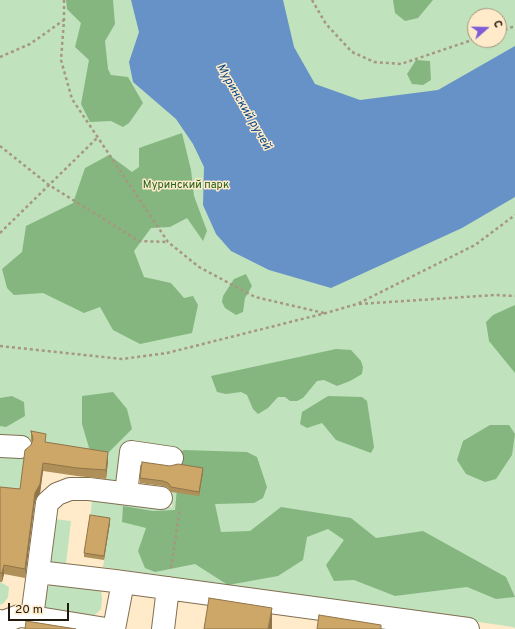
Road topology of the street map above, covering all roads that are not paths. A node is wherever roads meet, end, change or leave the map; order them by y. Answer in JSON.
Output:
{"nodes":[{"id":1,"x":172,"y":458,"type":"dead end"},
{"id":2,"x":126,"y":493,"type":"junction"},
{"id":3,"x":171,"y":499,"type":"road end"},
{"id":4,"x":38,"y":572,"type":"junction"},
{"id":5,"x":123,"y":582,"type":"junction"},
{"id":6,"x":168,"y":588,"type":"junction"},
{"id":7,"x":32,"y":617,"type":"junction"},
{"id":8,"x":2,"y":624,"type":"edge"},
{"id":9,"x":106,"y":629,"type":"edge"},
{"id":10,"x":114,"y":629,"type":"edge"},
{"id":11,"x":163,"y":629,"type":"edge"},
{"id":12,"x":468,"y":629,"type":"edge"}],
"edges":[{"from":1,"to":2,"type":"lane"},
{"from":2,"to":3,"type":"lane"},
{"from":2,"to":4,"type":"lane"},
{"from":4,"to":5,"type":"lane"},
{"from":4,"to":7,"type":"lane"},
{"from":5,"to":6,"type":"lane"},
{"from":5,"to":10,"type":"lane"},
{"from":6,"to":11,"type":"lane"},
{"from":6,"to":12,"type":"lane"},
{"from":7,"to":8,"type":"lane"},
{"from":7,"to":9,"type":"lane"}]}
